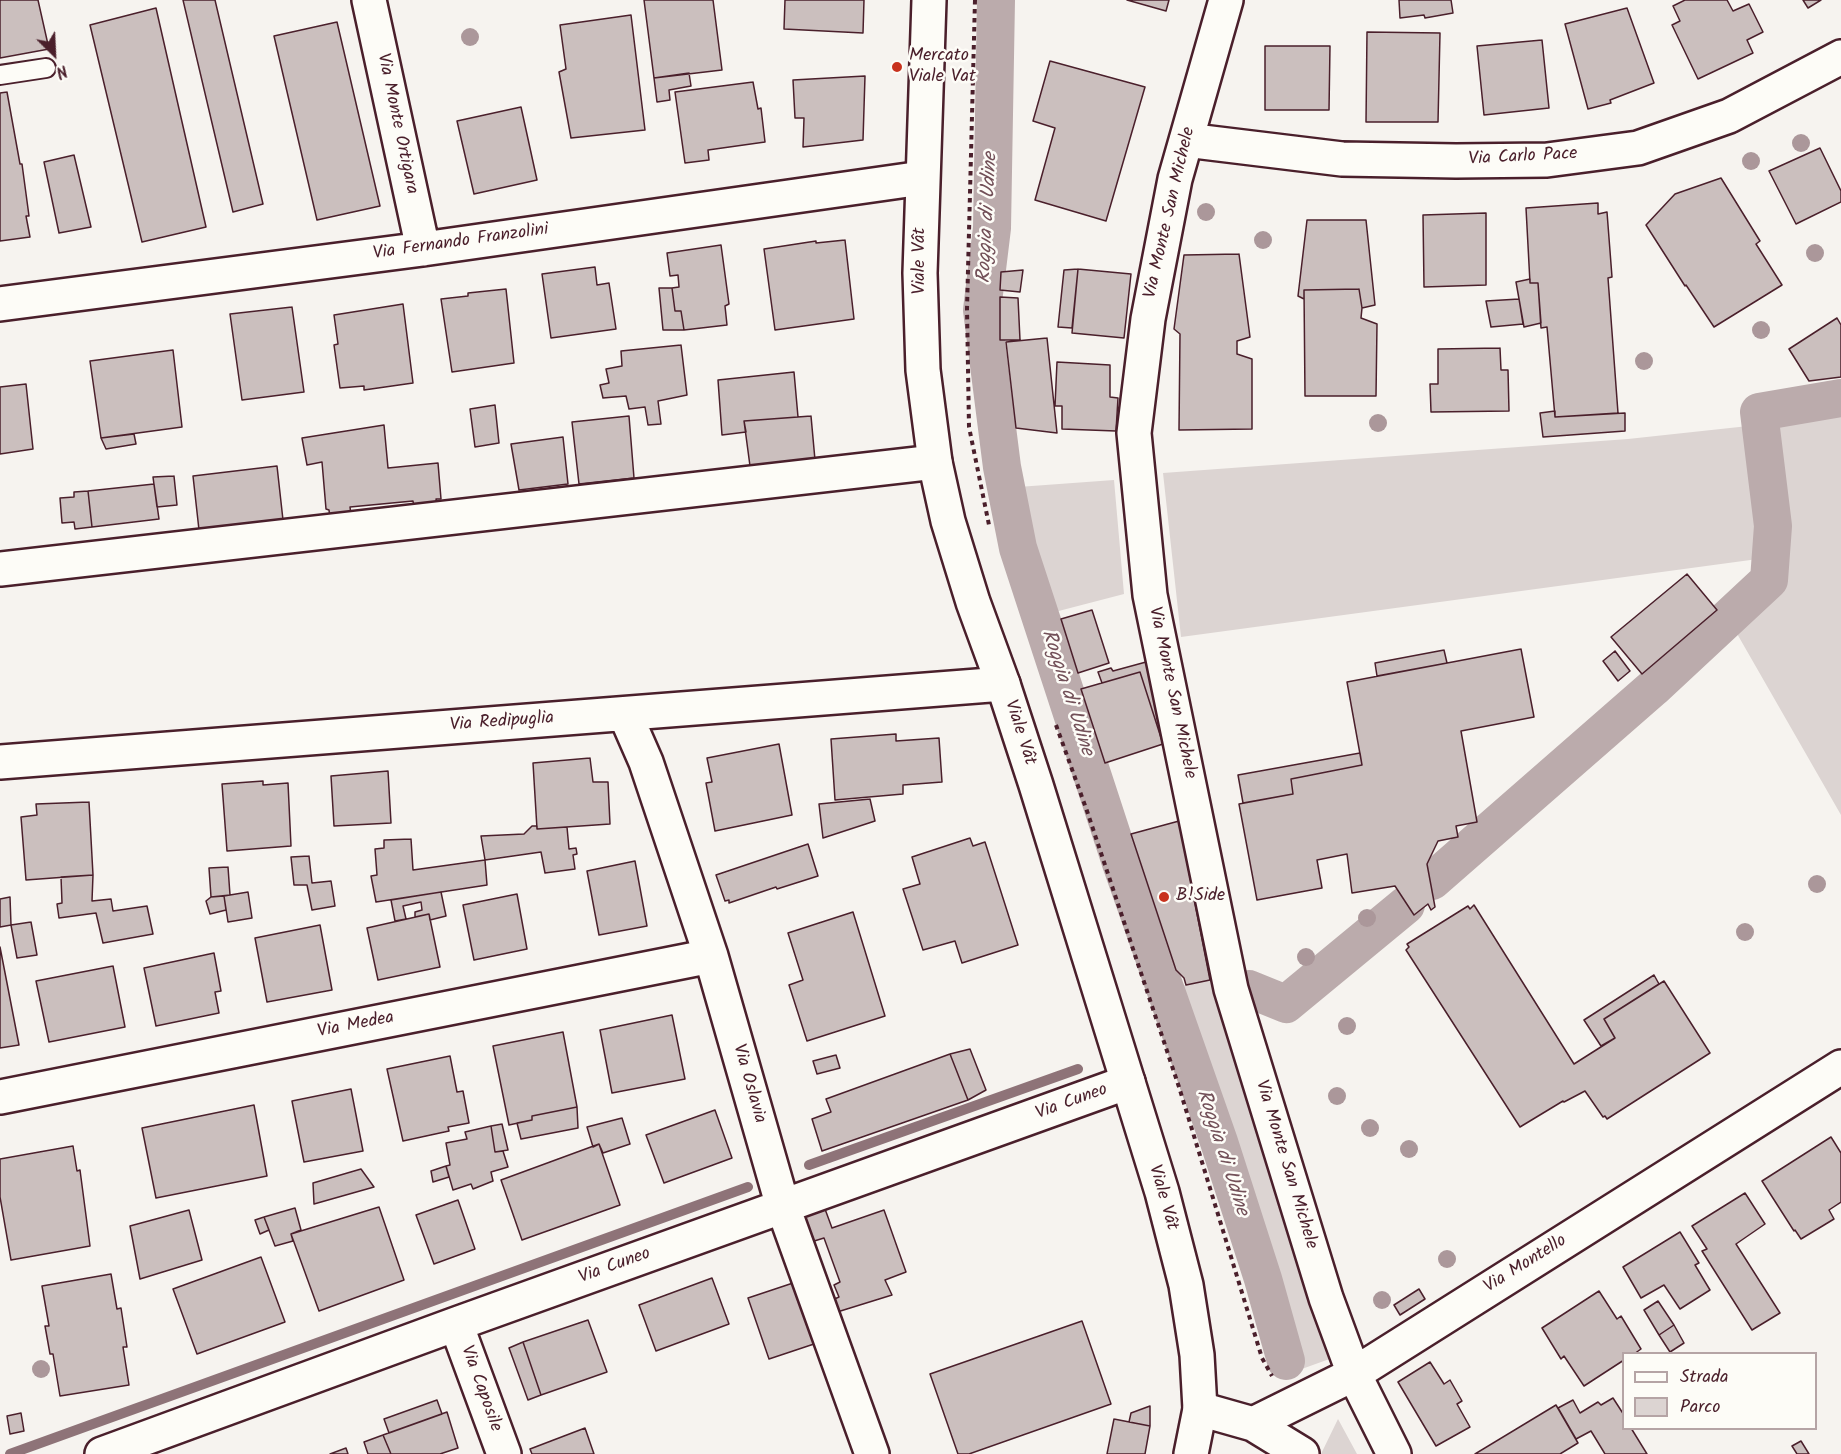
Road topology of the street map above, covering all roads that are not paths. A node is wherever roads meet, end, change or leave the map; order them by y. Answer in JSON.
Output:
{"nodes":[{"id":1,"x":369,"y":0,"type":"edge"},
{"id":2,"x":929,"y":0,"type":"edge"},
{"id":3,"x":1226,"y":0,"type":"edge"},
{"id":4,"x":1841,"y":57,"type":"edge"},
{"id":5,"x":46,"y":68,"type":"dead end"},
{"id":6,"x":0,"y":75,"type":"edge"},
{"id":7,"x":1186,"y":140,"type":"junction"},
{"id":8,"x":922,"y":178,"type":"junction"},
{"id":9,"x":423,"y":249,"type":"junction"},
{"id":10,"x":0,"y":304,"type":"edge"},
{"id":11,"x":935,"y":462,"type":"junction"},
{"id":12,"x":0,"y":569,"type":"edge"},
{"id":13,"x":1003,"y":684,"type":"junction"},
{"id":14,"x":625,"y":714,"type":"junction"},
{"id":15,"x":0,"y":762,"type":"edge"},
{"id":16,"x":711,"y":956,"type":"junction"},
{"id":17,"x":1841,"y":1067,"type":"edge"},
{"id":18,"x":1128,"y":1082,"type":"junction"},
{"id":19,"x":0,"y":1097,"type":"edge"},
{"id":20,"x":783,"y":1207,"type":"junction"},
{"id":21,"x":456,"y":1324,"type":"junction"},
{"id":22,"x":1354,"y":1374,"type":"junction"},
{"id":23,"x":1200,"y":1409,"type":"junction"},
{"id":24,"x":1253,"y":1424,"type":"junction"},
{"id":25,"x":102,"y":1454,"type":"edge"},
{"id":26,"x":504,"y":1454,"type":"edge"},
{"id":27,"x":872,"y":1454,"type":"edge"},
{"id":28,"x":1191,"y":1454,"type":"edge"},
{"id":29,"x":1302,"y":1454,"type":"edge"},
{"id":30,"x":1394,"y":1454,"type":"edge"}],
"edges":[{"from":1,"to":9,"type":"street","name":"Via Monte Ortigara"},
{"from":2,"to":8,"type":"street","name":"Viale Vât"},
{"from":3,"to":7,"type":"street","name":"Via Monte San Michele"},
{"from":4,"to":7,"type":"street","name":"Via Carlo Pace"},
{"from":5,"to":6,"type":"lane"},
{"from":7,"to":22,"type":"street","name":"Via Monte San Michele"},
{"from":8,"to":9,"type":"street","name":"Via Fernando Franzolini"},
{"from":8,"to":11,"type":"street","name":"Viale Vât"},
{"from":9,"to":10,"type":"street","name":"Via Fernando Franzolini"},
{"from":11,"to":12,"type":"street"},
{"from":11,"to":13,"type":"street","name":"Viale Vât"},
{"from":13,"to":14,"type":"street","name":"Via Redipuglia"},
{"from":13,"to":18,"type":"street","name":"Viale Vât"},
{"from":14,"to":15,"type":"street","name":"Via Redipuglia"},
{"from":14,"to":16,"type":"street","name":"Via Oslavia"},
{"from":16,"to":19,"type":"street","name":"Via Medea"},
{"from":16,"to":20,"type":"street","name":"Via Oslavia"},
{"from":17,"to":22,"type":"street","name":"Via Montello"},
{"from":18,"to":20,"type":"street","name":"Via Cuneo"},
{"from":18,"to":23,"type":"street","name":"Viale Vât"},
{"from":20,"to":21,"type":"street","name":"Via Cuneo"},
{"from":20,"to":27,"type":"street","name":"Via Oslavia"},
{"from":21,"to":25,"type":"street","name":"Via Cuneo"},
{"from":21,"to":26,"type":"street","name":"Via Caposile"},
{"from":22,"to":24,"type":"street","name":"Via Montello"},
{"from":22,"to":30,"type":"street","name":"Via Monte San Michele"},
{"from":23,"to":24,"type":"street"},
{"from":23,"to":28,"type":"street","name":"Viale Vât"},
{"from":24,"to":29,"type":"street"}]}
